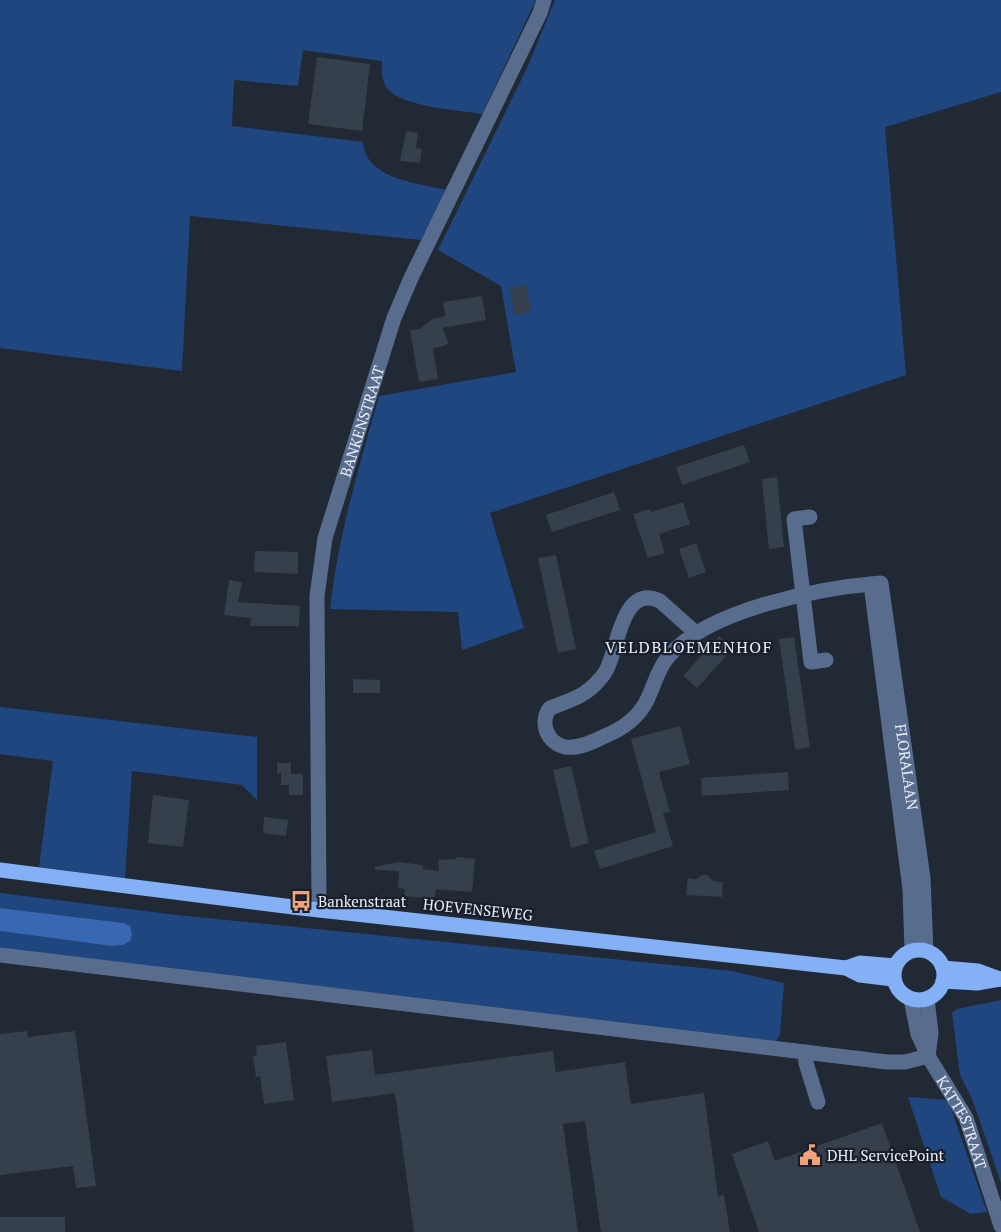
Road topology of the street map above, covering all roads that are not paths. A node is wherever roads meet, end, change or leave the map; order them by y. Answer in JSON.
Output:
{"nodes":[{"id":1,"x":544,"y":0,"type":"edge"},
{"id":2,"x":810,"y":517,"type":"dead end"},
{"id":3,"x":802,"y":596,"type":"junction"},
{"id":4,"x":696,"y":633,"type":"junction"},
{"id":5,"x":826,"y":660,"type":"dead end"},
{"id":6,"x":0,"y":870,"type":"edge"},
{"id":7,"x":318,"y":910,"type":"junction"},
{"id":8,"x":919,"y":951,"type":"junction"},
{"id":9,"x":0,"y":955,"type":"edge"},
{"id":10,"x":894,"y":972,"type":"junction"},
{"id":11,"x":943,"y":975,"type":"junction"},
{"id":12,"x":1000,"y":979,"type":"edge"},
{"id":13,"x":911,"y":999,"type":"junction"},
{"id":14,"x":927,"y":999,"type":"junction"},
{"id":15,"x":805,"y":1052,"type":"junction"},
{"id":16,"x":928,"y":1056,"type":"junction"},
{"id":17,"x":818,"y":1102,"type":"dead end"},
{"id":18,"x":1001,"y":1226,"type":"edge"}],
"edges":[{"from":1,"to":7,"type":"street","name":"BANKENSTRAAT"},
{"from":2,"to":3,"type":"street"},
{"from":3,"to":4,"type":"street"},
{"from":3,"to":5,"type":"street"},
{"from":3,"to":8,"type":"street","name":"FLORALAAN"},
{"from":4,"to":4,"type":"street"},
{"from":6,"to":7,"type":"main road","name":"HOEVENSEWEG"},
{"from":7,"to":10,"type":"main road","name":"HOEVENSEWEG"},
{"from":8,"to":10,"type":"main road"},
{"from":8,"to":11,"type":"main road"},
{"from":9,"to":15,"type":"street"},
{"from":10,"to":13,"type":"main road"},
{"from":11,"to":12,"type":"main road"},
{"from":11,"to":14,"type":"main road"},
{"from":13,"to":14,"type":"main road"},
{"from":13,"to":16,"type":"street","name":"KATTESTRAAT"},
{"from":14,"to":16,"type":"street"},
{"from":15,"to":16,"type":"street"},
{"from":15,"to":17,"type":"street"},
{"from":16,"to":18,"type":"street","name":"KATTESTRAAT"}]}
